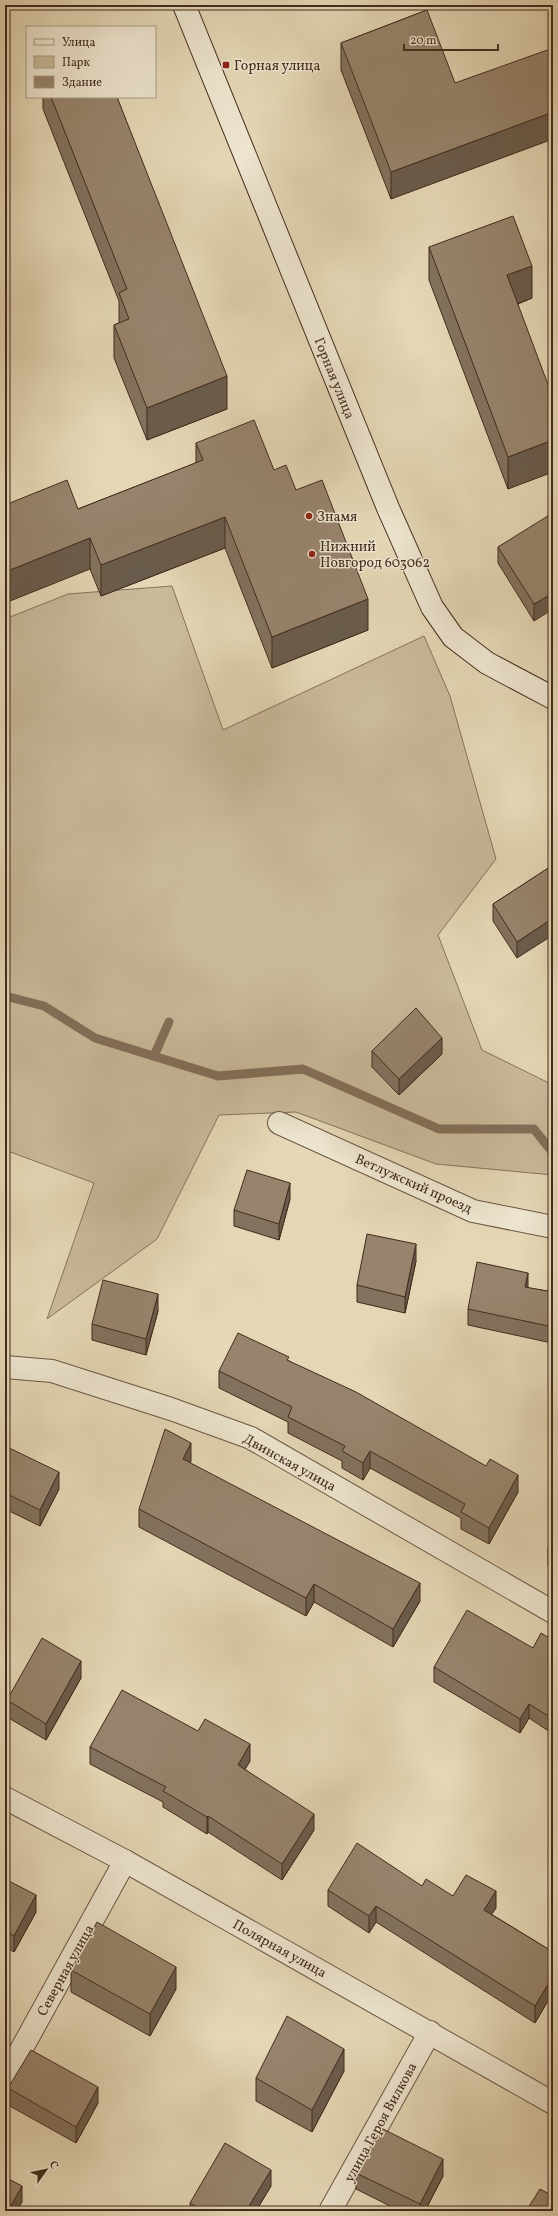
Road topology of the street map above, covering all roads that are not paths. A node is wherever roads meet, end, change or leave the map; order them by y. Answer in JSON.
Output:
{"nodes":[{"id":1,"x":184,"y":5,"type":"edge"},
{"id":2,"x":553,"y":698,"type":"edge"},
{"id":3,"x":279,"y":1123,"type":"dead end"},
{"id":4,"x":553,"y":1227,"type":"edge"},
{"id":5,"x":5,"y":1367,"type":"edge"},
{"id":6,"x":553,"y":1612,"type":"edge"},
{"id":7,"x":5,"y":1798,"type":"edge"},
{"id":8,"x":125,"y":1861,"type":"junction"},
{"id":9,"x":430,"y":2032,"type":"junction"},
{"id":10,"x":5,"y":2079,"type":"edge"},
{"id":11,"x":553,"y":2103,"type":"edge"},
{"id":12,"x":330,"y":2211,"type":"edge"}],
"edges":[{"from":1,"to":2,"type":"street","name":"Горная улица"},
{"from":3,"to":4,"type":"street","name":"Ветлужский проезд"},
{"from":5,"to":6,"type":"street","name":"Двинская улица"},
{"from":7,"to":8,"type":"street","name":"Полярная улица"},
{"from":8,"to":9,"type":"street","name":"Полярная улица"},
{"from":8,"to":10,"type":"street","name":"Северная улица"},
{"from":9,"to":11,"type":"street","name":"Полярная улица"},
{"from":9,"to":12,"type":"street","name":"улица Героя Вилкова"}]}
